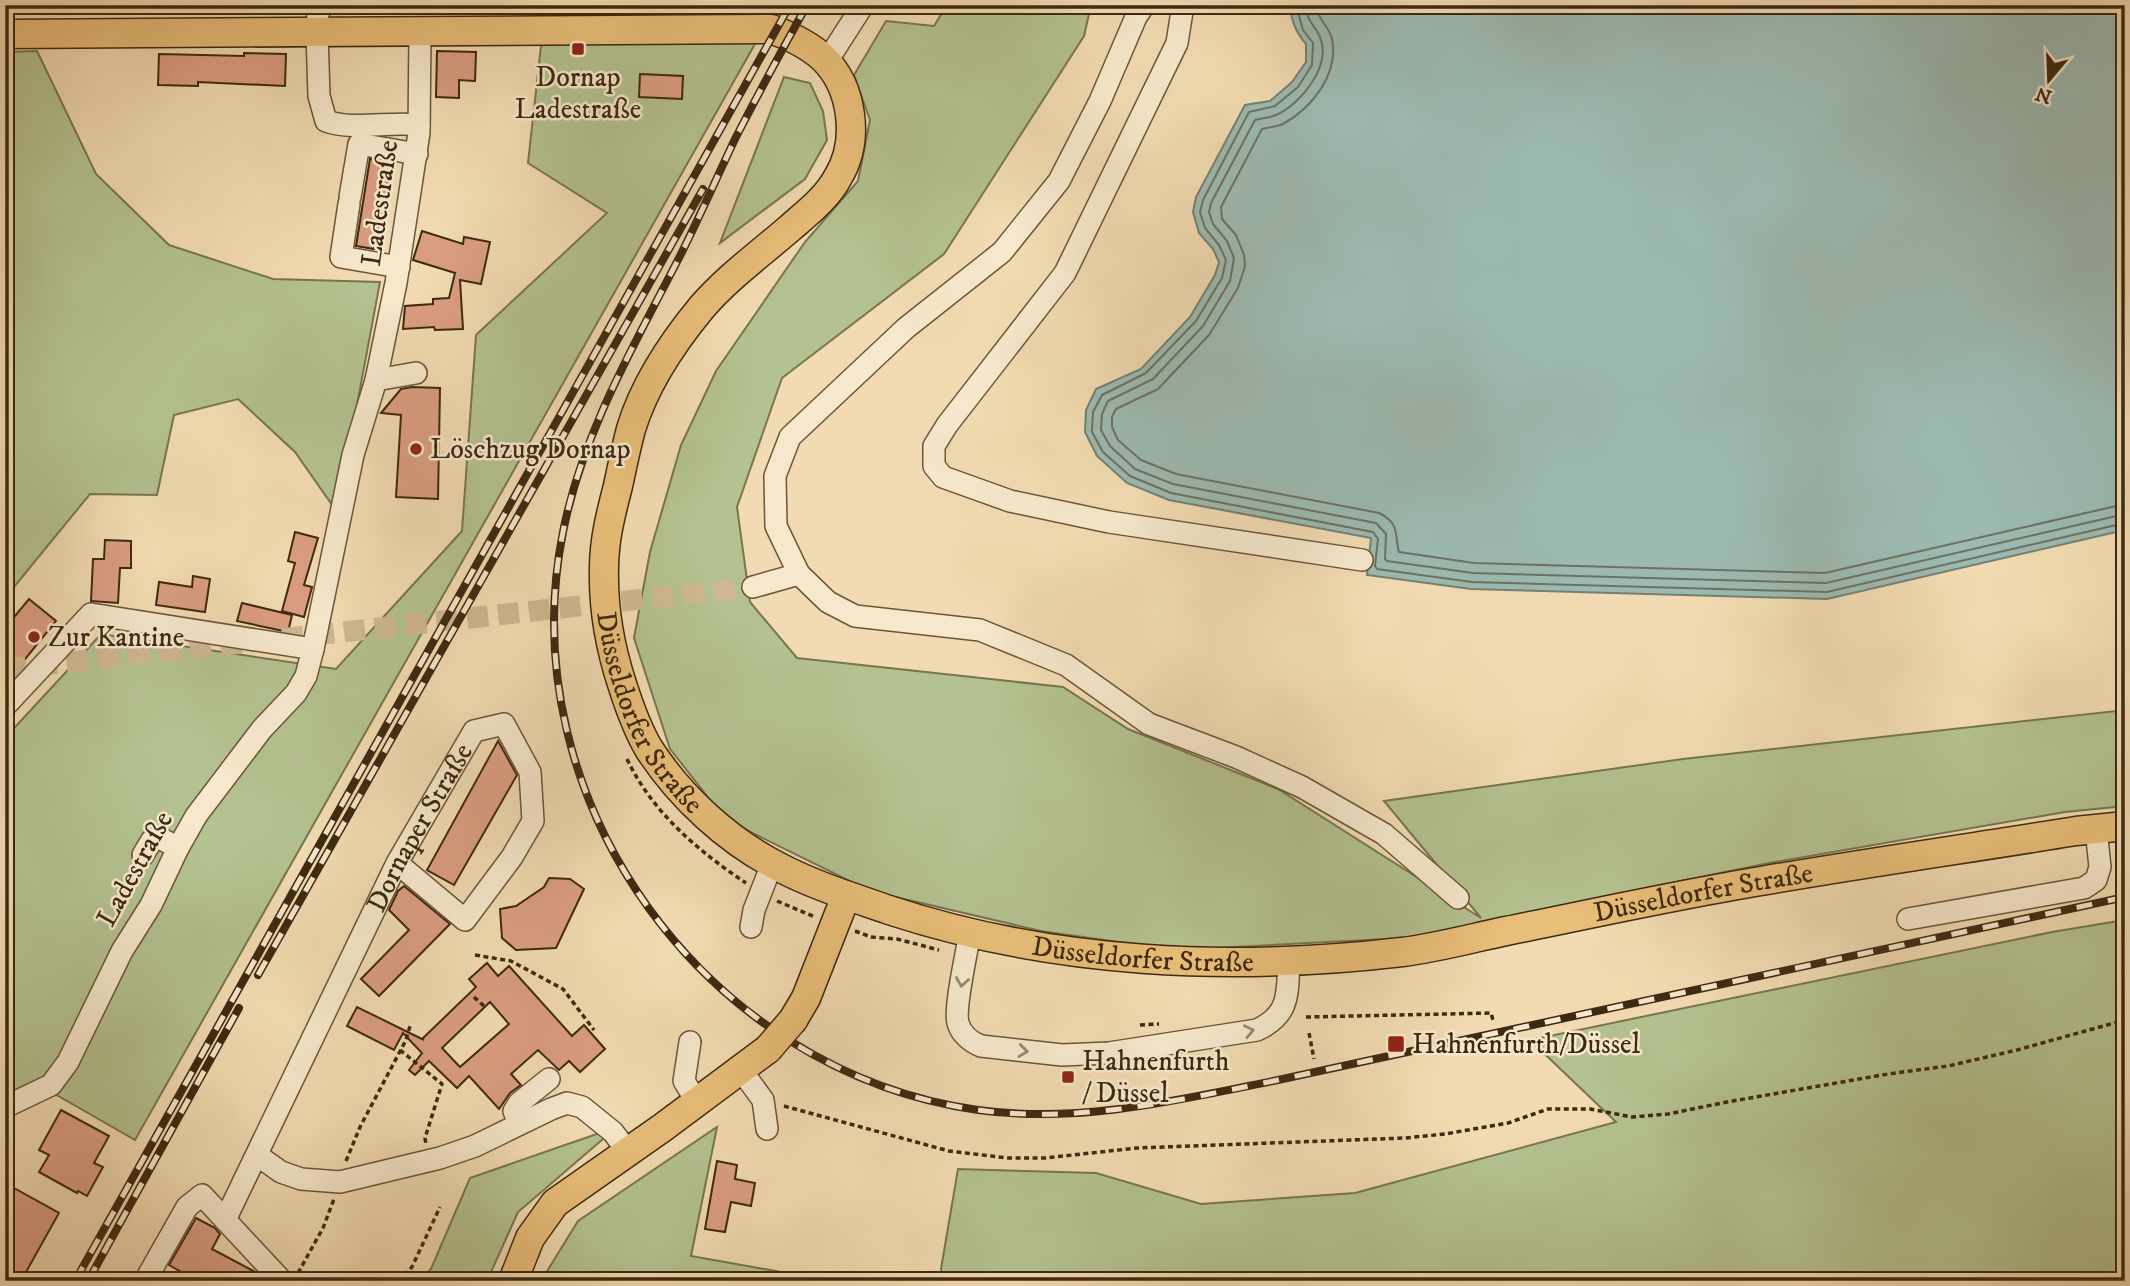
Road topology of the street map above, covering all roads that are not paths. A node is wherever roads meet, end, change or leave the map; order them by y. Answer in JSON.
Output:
{"nodes":[{"id":1,"x":323,"y":5,"type":"edge"},
{"id":2,"x":863,"y":5,"type":"edge"},
{"id":3,"x":1144,"y":5,"type":"edge"},
{"id":4,"x":1183,"y":5,"type":"edge"},
{"id":5,"x":420,"y":32,"type":"junction"},
{"id":6,"x":317,"y":33,"type":"junction"},
{"id":7,"x":5,"y":34,"type":"edge"},
{"id":8,"x":827,"y":61,"type":"junction"},
{"id":9,"x":419,"y":125,"type":"junction"},
{"id":10,"x":416,"y":154,"type":"junction"},
{"id":11,"x":399,"y":267,"type":"junction"},
{"id":12,"x":416,"y":373,"type":"dead end"},
{"id":13,"x":376,"y":380,"type":"junction"},
{"id":14,"x":1362,"y":560,"type":"dead end"},
{"id":15,"x":799,"y":574,"type":"junction"},
{"id":16,"x":753,"y":586,"type":"tunnel mouth"},
{"id":17,"x":313,"y":649,"type":"junction"},
{"id":18,"x":5,"y":706,"type":"edge"},
{"id":19,"x":2125,"y":826,"type":"edge"},
{"id":20,"x":2096,"y":829,"type":"junction"},
{"id":21,"x":178,"y":848,"type":"junction"},
{"id":22,"x":143,"y":855,"type":"dead end"},
{"id":23,"x":397,"y":863,"type":"junction"},
{"id":24,"x":772,"y":864,"type":"junction"},
{"id":25,"x":846,"y":895,"type":"junction"},
{"id":26,"x":1458,"y":898,"type":"dead end"},
{"id":27,"x":1908,"y":919,"type":"dead end"},
{"id":28,"x":751,"y":927,"type":"dead end"},
{"id":29,"x":970,"y":933,"type":"junction"},
{"id":30,"x":1289,"y":961,"type":"junction"},
{"id":31,"x":690,"y":1042,"type":"dead end"},
{"id":32,"x":741,"y":1070,"type":"junction"},
{"id":33,"x":549,"y":1079,"type":"dead end"},
{"id":34,"x":697,"y":1102,"type":"junction"},
{"id":35,"x":5,"y":1108,"type":"edge"},
{"id":36,"x":519,"y":1124,"type":"junction"},
{"id":37,"x":767,"y":1129,"type":"dead end"},
{"id":38,"x":628,"y":1152,"type":"junction"},
{"id":39,"x":257,"y":1155,"type":"junction"},
{"id":40,"x":225,"y":1220,"type":"junction"},
{"id":41,"x":145,"y":1281,"type":"edge"},
{"id":42,"x":282,"y":1281,"type":"edge"},
{"id":43,"x":513,"y":1281,"type":"edge"}],
"edges":[{"from":1,"to":6,"type":"street"},
{"from":2,"to":8,"type":"street"},
{"from":3,"to":15,"type":"street"},
{"from":4,"to":14,"type":"street"},
{"from":5,"to":6,"type":"main road","name":"Düsseldorfer Straße"},
{"from":5,"to":8,"type":"main road","name":"Düsseldorfer Straße"},
{"from":5,"to":9,"type":"street","name":"Ladestraße"},
{"from":6,"to":7,"type":"main road","name":"Düsseldorfer Straße"},
{"from":6,"to":9,"type":"street"},
{"from":8,"to":24,"type":"main road","name":"Düsseldorfer Straße"},
{"from":9,"to":10,"type":"street","name":"Ladestraße"},
{"from":10,"to":11,"type":"street","name":"Ladestraße"},
{"from":10,"to":11,"type":"street"},
{"from":11,"to":13,"type":"street","name":"Ladestraße"},
{"from":12,"to":13,"type":"street"},
{"from":13,"to":17,"type":"street","name":"Ladestraße"},
{"from":15,"to":16,"type":"street"},
{"from":15,"to":26,"type":"street"},
{"from":17,"to":18,"type":"street"},
{"from":17,"to":21,"type":"street","name":"Ladestraße"},
{"from":19,"to":20,"type":"main road","name":"Düsseldorfer Straße"},
{"from":20,"to":27,"type":"street"},
{"from":20,"to":30,"type":"main road","name":"Düsseldorfer Straße"},
{"from":21,"to":22,"type":"street"},
{"from":21,"to":35,"type":"street","name":"Ladestraße"},
{"from":23,"to":23,"type":"street","name":"Dornaper Straße"},
{"from":23,"to":39,"type":"street","name":"Dornaper Straße"},
{"from":24,"to":25,"type":"main road","name":"Düsseldorfer Straße"},
{"from":24,"to":28,"type":"street"},
{"from":25,"to":29,"type":"main road","name":"Düsseldorfer Straße"},
{"from":25,"to":32,"type":"main road","bridge":true},
{"from":29,"to":30,"type":"main road","name":"Düsseldorfer Straße"},
{"from":29,"to":30,"type":"street","one_way":true},
{"from":31,"to":34,"type":"street"},
{"from":32,"to":34,"type":"main road"},
{"from":32,"to":37,"type":"street"},
{"from":33,"to":36,"type":"street"},
{"from":34,"to":38,"type":"main road"},
{"from":36,"to":38,"type":"street"},
{"from":36,"to":39,"type":"street"},
{"from":38,"to":43,"type":"main road"},
{"from":39,"to":40,"type":"street","name":"Dornaper Straße"},
{"from":40,"to":41,"type":"street"},
{"from":40,"to":42,"type":"street"}]}
